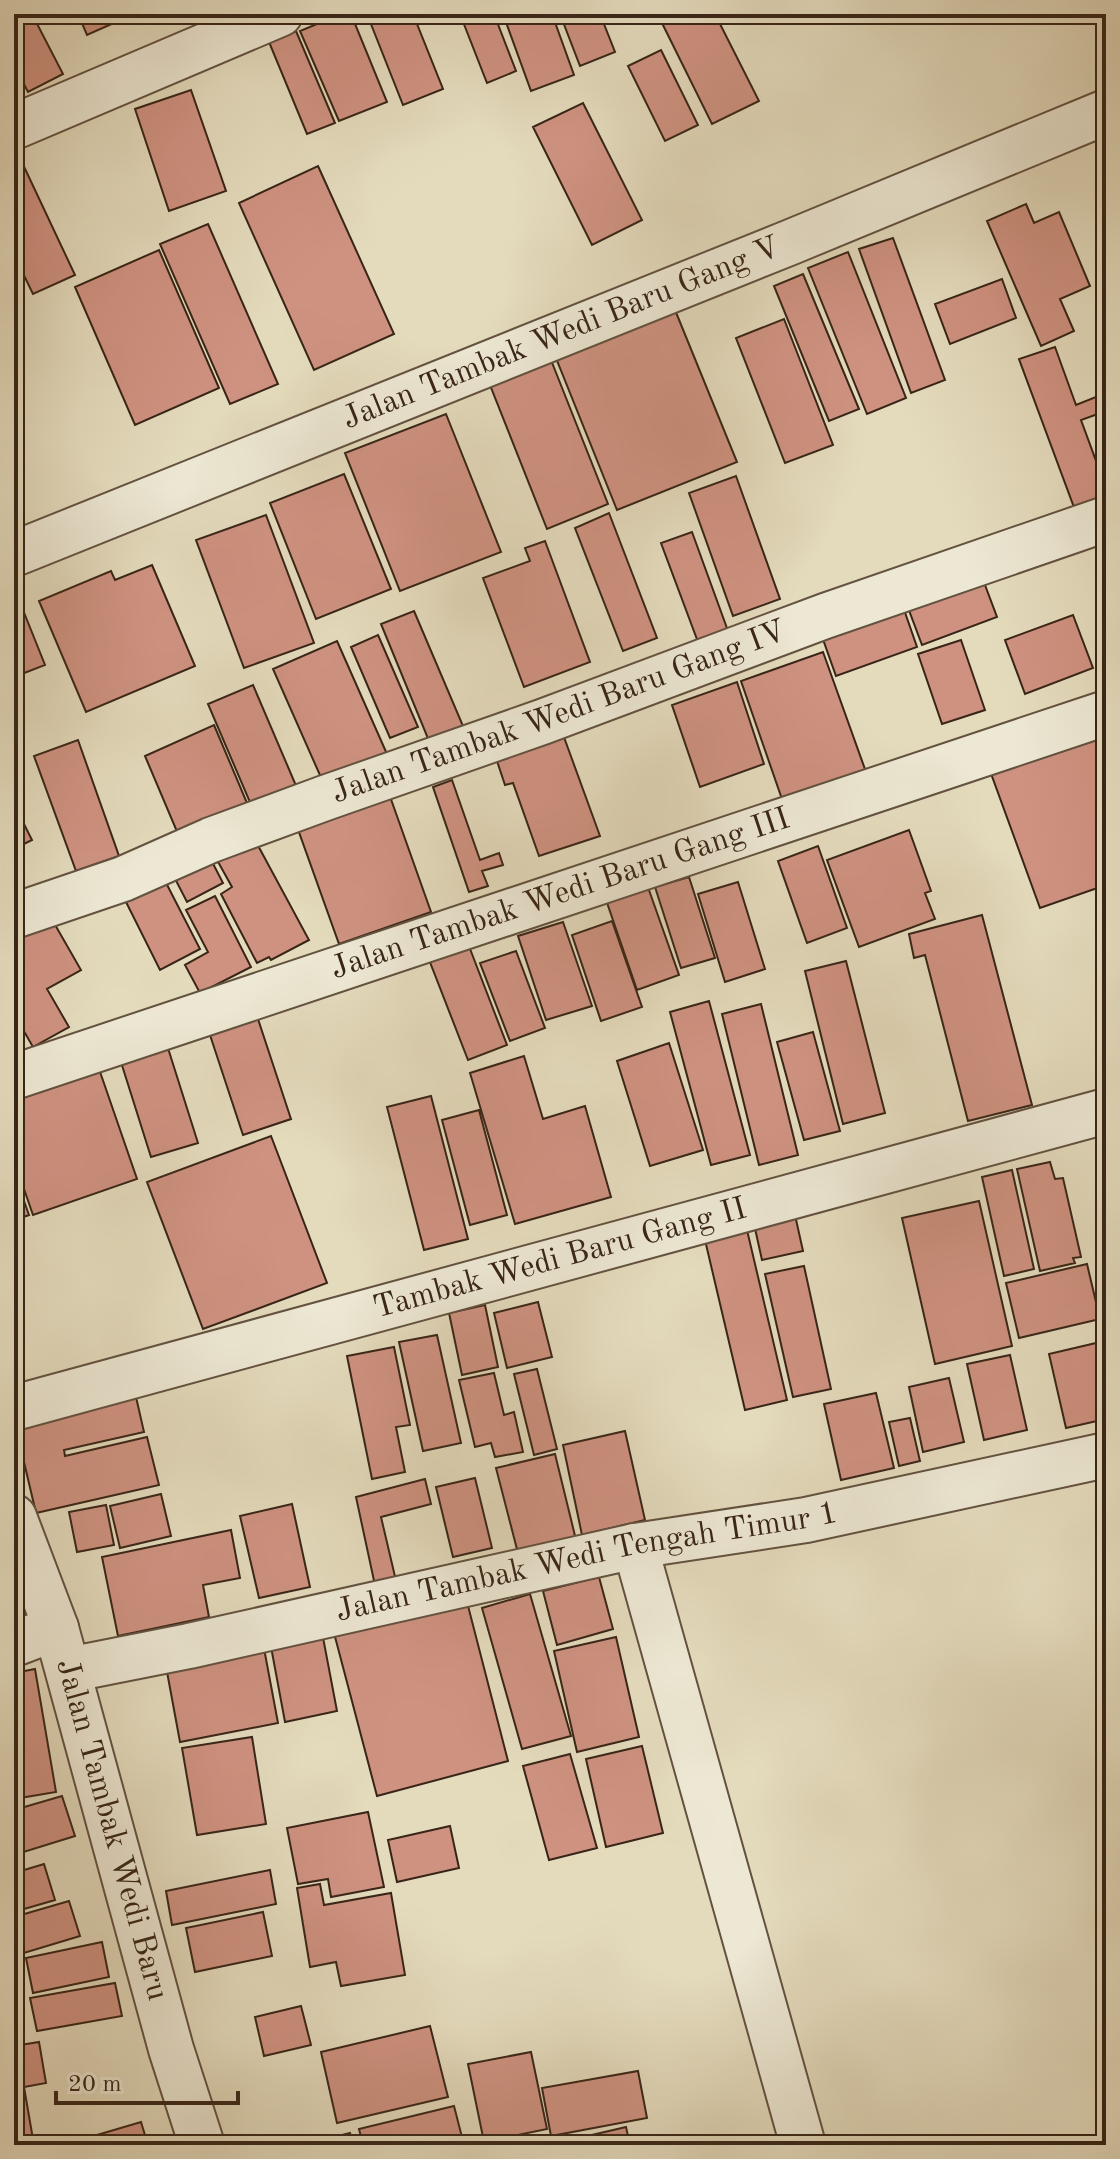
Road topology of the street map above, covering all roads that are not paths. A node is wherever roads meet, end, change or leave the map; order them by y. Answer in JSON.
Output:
{"nodes":[{"id":1,"x":280,"y":14,"type":"edge"},
{"id":2,"x":1106,"y":112,"type":"edge"},
{"id":3,"x":14,"y":127,"type":"edge"},
{"id":4,"x":1106,"y":519,"type":"edge"},
{"id":5,"x":14,"y":554,"type":"edge"},
{"id":6,"x":1106,"y":713,"type":"edge"},
{"id":7,"x":14,"y":916,"type":"edge"},
{"id":8,"x":14,"y":1077,"type":"edge"},
{"id":9,"x":1106,"y":1111,"type":"edge"},
{"id":10,"x":14,"y":1408,"type":"edge"},
{"id":11,"x":1106,"y":1455,"type":"edge"},
{"id":12,"x":18,"y":1537,"type":"edge"},
{"id":13,"x":635,"y":1546,"type":"junction"},
{"id":14,"x":56,"y":1628,"type":"junction"},
{"id":15,"x":14,"y":1644,"type":"edge"},
{"id":16,"x":68,"y":1670,"type":"junction"},
{"id":17,"x":202,"y":2145,"type":"edge"},
{"id":18,"x":803,"y":2145,"type":"edge"}],
"edges":[{"from":1,"to":3,"type":"street"},
{"from":2,"to":5,"type":"street","name":"Jalan Tambak Wedi Baru Gang V"},
{"from":4,"to":7,"type":"street","name":"Jalan Tambak Wedi Baru Gang IV"},
{"from":6,"to":8,"type":"street","name":"Jalan Tambak Wedi Baru Gang III"},
{"from":9,"to":10,"type":"street","name":"Tambak Wedi Baru Gang II"},
{"from":11,"to":13,"type":"street","name":"Jalan Tambak Wedi Tengah Timur 1"},
{"from":12,"to":14,"type":"street","name":"Jalan Tambak Wedi Baru"},
{"from":13,"to":16,"type":"street","name":"Jalan Tambak Wedi Tengah Timur 1"},
{"from":13,"to":18,"type":"street"},
{"from":14,"to":15,"type":"street"},
{"from":14,"to":16,"type":"street","name":"Jalan Tambak Wedi Baru"},
{"from":16,"to":17,"type":"street","name":"Jalan Tambak Wedi Baru"}]}
